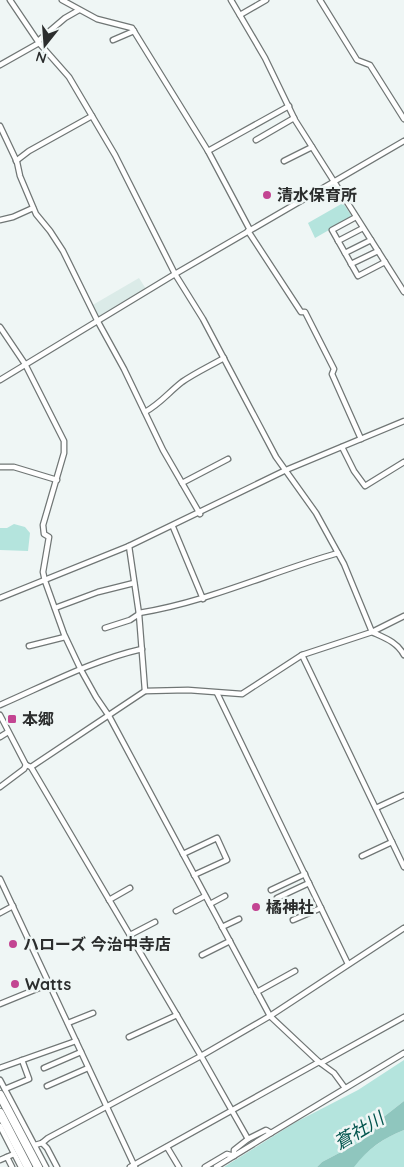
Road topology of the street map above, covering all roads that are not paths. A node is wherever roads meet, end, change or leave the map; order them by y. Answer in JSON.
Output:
{"nodes":[{"id":1,"x":10,"y":0,"type":"edge"},
{"id":2,"x":62,"y":0,"type":"edge"},
{"id":3,"x":231,"y":0,"type":"edge"},
{"id":4,"x":266,"y":0,"type":"edge"},
{"id":5,"x":320,"y":0,"type":"edge"},
{"id":6,"x":79,"y":10,"type":"junction"},
{"id":7,"x":240,"y":15,"type":"junction"},
{"id":8,"x":134,"y":31,"type":"junction"},
{"id":9,"x":112,"y":40,"type":"dead end"},
{"id":10,"x":38,"y":42,"type":"junction"},
{"id":11,"x":0,"y":65,"type":"edge"},
{"id":12,"x":289,"y":106,"type":"junction"},
{"id":13,"x":92,"y":116,"type":"junction"},
{"id":14,"x":294,"y":118,"type":"junction"},
{"id":15,"x":404,"y":119,"type":"edge"},
{"id":16,"x":0,"y":126,"type":"edge"},
{"id":17,"x":256,"y":140,"type":"dead end"},
{"id":18,"x":404,"y":142,"type":"edge"},
{"id":19,"x":312,"y":147,"type":"junction"},
{"id":20,"x":208,"y":151,"type":"junction"},
{"id":21,"x":16,"y":161,"type":"junction"},
{"id":22,"x":284,"y":162,"type":"dead end"},
{"id":23,"x":334,"y":182,"type":"junction"},
{"id":24,"x":33,"y":208,"type":"junction"},
{"id":25,"x":356,"y":217,"type":"junction"},
{"id":26,"x":0,"y":220,"type":"edge"},
{"id":27,"x":363,"y":228,"type":"junction"},
{"id":28,"x":249,"y":231,"type":"junction"},
{"id":29,"x":370,"y":240,"type":"junction"},
{"id":30,"x":338,"y":241,"type":"junction"},
{"id":31,"x":378,"y":251,"type":"junction"},
{"id":32,"x":345,"y":253,"type":"junction"},
{"id":33,"x":385,"y":262,"type":"junction"},
{"id":34,"x":351,"y":264,"type":"junction"},
{"id":35,"x":174,"y":274,"type":"junction"},
{"id":36,"x":404,"y":292,"type":"edge"},
{"id":37,"x":97,"y":320,"type":"junction"},
{"id":38,"x":0,"y":327,"type":"edge"},
{"id":39,"x":224,"y":358,"type":"junction"},
{"id":40,"x":25,"y":364,"type":"junction"},
{"id":41,"x":0,"y":380,"type":"edge"},
{"id":42,"x":145,"y":412,"type":"junction"},
{"id":43,"x":404,"y":421,"type":"edge"},
{"id":44,"x":361,"y":439,"type":"junction"},
{"id":45,"x":342,"y":447,"type":"junction"},
{"id":46,"x":228,"y":459,"type":"dead end"},
{"id":47,"x":404,"y":462,"type":"edge"},
{"id":48,"x":0,"y":467,"type":"edge"},
{"id":49,"x":286,"y":470,"type":"junction"},
{"id":50,"x":56,"y":480,"type":"junction"},
{"id":51,"x":182,"y":483,"type":"junction"},
{"id":52,"x":200,"y":514,"type":"junction"},
{"id":53,"x":173,"y":527,"type":"junction"},
{"id":54,"x":129,"y":546,"type":"junction"},
{"id":55,"x":338,"y":553,"type":"junction"},
{"id":56,"x":45,"y":581,"type":"junction"},
{"id":57,"x":134,"y":582,"type":"junction"},
{"id":58,"x":0,"y":598,"type":"edge"},
{"id":59,"x":202,"y":599,"type":"junction"},
{"id":60,"x":55,"y":608,"type":"junction"},
{"id":61,"x":139,"y":613,"type":"junction"},
{"id":62,"x":404,"y":616,"type":"edge"},
{"id":63,"x":105,"y":628,"type":"dead end"},
{"id":64,"x":372,"y":632,"type":"junction"},
{"id":65,"x":65,"y":637,"type":"junction"},
{"id":66,"x":28,"y":646,"type":"dead end"},
{"id":67,"x":402,"y":648,"type":"edge"},
{"id":68,"x":142,"y":649,"type":"junction"},
{"id":69,"x":302,"y":655,"type":"junction"},
{"id":70,"x":404,"y":655,"type":"edge"},
{"id":71,"x":81,"y":670,"type":"junction"},
{"id":72,"x":145,"y":691,"type":"junction"},
{"id":73,"x":217,"y":693,"type":"junction"},
{"id":74,"x":0,"y":705,"type":"edge"},
{"id":75,"x":0,"y":716,"type":"edge"},
{"id":76,"x":109,"y":716,"type":"junction"},
{"id":77,"x":8,"y":732,"type":"junction"},
{"id":78,"x":0,"y":736,"type":"edge"},
{"id":79,"x":28,"y":766,"type":"junction"},
{"id":80,"x":0,"y":787,"type":"edge"},
{"id":81,"x":404,"y":795,"type":"edge"},
{"id":82,"x":376,"y":808,"type":"junction"},
{"id":83,"x":392,"y":842,"type":"junction"},
{"id":84,"x":183,"y":854,"type":"junction"},
{"id":85,"x":362,"y":856,"type":"dead end"},
{"id":86,"x":404,"y":867,"type":"edge"},
{"id":87,"x":304,"y":874,"type":"junction"},
{"id":88,"x":194,"y":875,"type":"junction"},
{"id":89,"x":0,"y":879,"type":"edge"},
{"id":90,"x":309,"y":883,"type":"junction"},
{"id":91,"x":130,"y":888,"type":"dead end"},
{"id":92,"x":271,"y":890,"type":"dead end"},
{"id":93,"x":206,"y":896,"type":"junction"},
{"id":94,"x":225,"y":896,"type":"dead end"},
{"id":95,"x":277,"y":898,"type":"dead end"},
{"id":96,"x":109,"y":900,"type":"junction"},
{"id":97,"x":210,"y":904,"type":"junction"},
{"id":98,"x":13,"y":906,"type":"junction"},
{"id":99,"x":320,"y":908,"type":"junction"},
{"id":100,"x":176,"y":911,"type":"dead end"},
{"id":101,"x":0,"y":913,"type":"edge"},
{"id":102,"x":239,"y":919,"type":"dead end"},
{"id":103,"x":293,"y":920,"type":"dead end"},
{"id":104,"x":155,"y":922,"type":"dead end"},
{"id":105,"x":222,"y":927,"type":"junction"},
{"id":106,"x":404,"y":928,"type":"edge"},
{"id":107,"x":130,"y":936,"type":"junction"},
{"id":108,"x":230,"y":941,"type":"junction"},
{"id":109,"x":202,"y":955,"type":"dead end"},
{"id":110,"x":348,"y":964,"type":"junction"},
{"id":111,"x":295,"y":971,"type":"dead end"},
{"id":112,"x":49,"y":984,"type":"junction"},
{"id":113,"x":257,"y":992,"type":"junction"},
{"id":114,"x":0,"y":1004,"type":"edge"},
{"id":115,"x":93,"y":1013,"type":"dead end"},
{"id":116,"x":178,"y":1015,"type":"junction"},
{"id":117,"x":270,"y":1016,"type":"junction"},
{"id":118,"x":404,"y":1017,"type":"edge"},
{"id":119,"x":68,"y":1023,"type":"junction"},
{"id":120,"x":130,"y":1037,"type":"dead end"},
{"id":121,"x":76,"y":1041,"type":"junction"},
{"id":122,"x":81,"y":1052,"type":"junction"},
{"id":123,"x":404,"y":1053,"type":"edge"},
{"id":124,"x":201,"y":1056,"type":"junction"},
{"id":125,"x":22,"y":1060,"type":"junction"},
{"id":126,"x":320,"y":1062,"type":"junction"},
{"id":127,"x":0,"y":1068,"type":"edge"},
{"id":128,"x":44,"y":1068,"type":"dead end"},
{"id":129,"x":88,"y":1068,"type":"junction"},
{"id":130,"x":0,"y":1080,"type":"edge"},
{"id":131,"x":47,"y":1086,"type":"dead end"},
{"id":132,"x":345,"y":1088,"type":"junction"},
{"id":133,"x":2,"y":1092,"type":"edge"},
{"id":134,"x":107,"y":1107,"type":"junction"},
{"id":135,"x":232,"y":1110,"type":"junction"},
{"id":136,"x":0,"y":1113,"type":"edge"},
{"id":137,"x":0,"y":1126,"type":"edge"},
{"id":138,"x":271,"y":1134,"type":"junction"},
{"id":139,"x":248,"y":1139,"type":"junction"},
{"id":140,"x":42,"y":1144,"type":"junction"},
{"id":141,"x":167,"y":1147,"type":"junction"},
{"id":142,"x":23,"y":1152,"type":"junction"},
{"id":143,"x":234,"y":1156,"type":"junction"},
{"id":144,"x":7,"y":1157,"type":"junction"},
{"id":145,"x":0,"y":1160,"type":"edge"},
{"id":146,"x":133,"y":1166,"type":"edge"},
{"id":147,"x":12,"y":1167,"type":"edge"},
{"id":148,"x":21,"y":1167,"type":"edge"},
{"id":149,"x":28,"y":1167,"type":"edge"},
{"id":150,"x":38,"y":1167,"type":"edge"},
{"id":151,"x":46,"y":1167,"type":"edge"},
{"id":152,"x":57,"y":1167,"type":"edge"},
{"id":153,"x":179,"y":1167,"type":"edge"},
{"id":154,"x":205,"y":1167,"type":"edge"},
{"id":155,"x":216,"y":1167,"type":"edge"}],
"edges":[{"from":1,"to":10,"type":"street"},
{"from":2,"to":6,"type":"street"},
{"from":3,"to":7,"type":"street"},
{"from":4,"to":7,"type":"street"},
{"from":5,"to":15,"type":"street"},
{"from":6,"to":8,"type":"street"},
{"from":6,"to":10,"type":"street"},
{"from":7,"to":12,"type":"street"},
{"from":8,"to":9,"type":"street"},
{"from":8,"to":20,"type":"street"},
{"from":10,"to":11,"type":"street"},
{"from":10,"to":13,"type":"street"},
{"from":12,"to":14,"type":"street"},
{"from":12,"to":20,"type":"street"},
{"from":13,"to":21,"type":"street"},
{"from":13,"to":35,"type":"street"},
{"from":14,"to":17,"type":"street"},
{"from":14,"to":19,"type":"street"},
{"from":16,"to":21,"type":"street"},
{"from":18,"to":23,"type":"street"},
{"from":19,"to":22,"type":"street"},
{"from":19,"to":23,"type":"street"},
{"from":20,"to":28,"type":"street"},
{"from":21,"to":24,"type":"street"},
{"from":23,"to":25,"type":"street"},
{"from":23,"to":28,"type":"street"},
{"from":24,"to":26,"type":"street"},
{"from":24,"to":37,"type":"street"},
{"from":25,"to":27,"type":"street"},
{"from":25,"to":30,"type":"street"},
{"from":27,"to":29,"type":"street"},
{"from":27,"to":30,"type":"street"},
{"from":28,"to":35,"type":"street"},
{"from":28,"to":44,"type":"street"},
{"from":29,"to":31,"type":"street"},
{"from":29,"to":32,"type":"street"},
{"from":30,"to":32,"type":"street"},
{"from":31,"to":33,"type":"street"},
{"from":31,"to":34,"type":"street"},
{"from":32,"to":34,"type":"street"},
{"from":33,"to":34,"type":"street"},
{"from":33,"to":36,"type":"street"},
{"from":35,"to":37,"type":"street"},
{"from":35,"to":39,"type":"street"},
{"from":37,"to":40,"type":"street"},
{"from":37,"to":42,"type":"street"},
{"from":38,"to":40,"type":"street"},
{"from":39,"to":42,"type":"street"},
{"from":39,"to":49,"type":"street"},
{"from":40,"to":41,"type":"street"},
{"from":40,"to":50,"type":"street"},
{"from":42,"to":51,"type":"street"},
{"from":43,"to":44,"type":"street"},
{"from":44,"to":45,"type":"street"},
{"from":45,"to":47,"type":"street"},
{"from":45,"to":49,"type":"street"},
{"from":46,"to":51,"type":"street"},
{"from":48,"to":50,"type":"street"},
{"from":49,"to":52,"type":"street"},
{"from":49,"to":55,"type":"street"},
{"from":50,"to":56,"type":"street"},
{"from":51,"to":52,"type":"street"},
{"from":52,"to":53,"type":"street"},
{"from":53,"to":54,"type":"street"},
{"from":53,"to":59,"type":"street"},
{"from":54,"to":56,"type":"street"},
{"from":54,"to":57,"type":"street"},
{"from":55,"to":59,"type":"street"},
{"from":55,"to":64,"type":"street"},
{"from":56,"to":58,"type":"street"},
{"from":56,"to":60,"type":"street"},
{"from":57,"to":60,"type":"street"},
{"from":57,"to":61,"type":"street"},
{"from":59,"to":61,"type":"street"},
{"from":60,"to":65,"type":"street"},
{"from":61,"to":63,"type":"street"},
{"from":61,"to":68,"type":"street"},
{"from":62,"to":64,"type":"street"},
{"from":64,"to":67,"type":"street"},
{"from":64,"to":69,"type":"street"},
{"from":65,"to":66,"type":"street"},
{"from":65,"to":71,"type":"street"},
{"from":67,"to":70,"type":"street"},
{"from":68,"to":71,"type":"street"},
{"from":68,"to":72,"type":"street"},
{"from":69,"to":73,"type":"street"},
{"from":69,"to":82,"type":"street"},
{"from":71,"to":74,"type":"street"},
{"from":71,"to":76,"type":"street"},
{"from":72,"to":73,"type":"street"},
{"from":72,"to":76,"type":"street"},
{"from":73,"to":87,"type":"street"},
{"from":75,"to":77,"type":"street"},
{"from":76,"to":79,"type":"street"},
{"from":76,"to":84,"type":"street"},
{"from":77,"to":78,"type":"street"},
{"from":77,"to":79,"type":"street"},
{"from":79,"to":80,"type":"street"},
{"from":79,"to":96,"type":"street"},
{"from":81,"to":82,"type":"street"},
{"from":82,"to":83,"type":"street"},
{"from":83,"to":85,"type":"street"},
{"from":83,"to":86,"type":"street"},
{"from":84,"to":88,"type":"street"},
{"from":84,"to":88,"type":"street"},
{"from":87,"to":90,"type":"street"},
{"from":87,"to":92,"type":"street"},
{"from":88,"to":93,"type":"street"},
{"from":89,"to":98,"type":"street"},
{"from":90,"to":95,"type":"street"},
{"from":90,"to":99,"type":"street"},
{"from":91,"to":96,"type":"street"},
{"from":93,"to":97,"type":"street"},
{"from":93,"to":100,"type":"street"},
{"from":94,"to":97,"type":"street"},
{"from":96,"to":107,"type":"street"},
{"from":97,"to":105,"type":"street"},
{"from":98,"to":101,"type":"street"},
{"from":98,"to":112,"type":"street"},
{"from":99,"to":103,"type":"street"},
{"from":99,"to":110,"type":"street"},
{"from":102,"to":105,"type":"street"},
{"from":104,"to":107,"type":"street"},
{"from":105,"to":108,"type":"street"},
{"from":106,"to":110,"type":"street"},
{"from":107,"to":116,"type":"street"},
{"from":108,"to":109,"type":"street"},
{"from":108,"to":113,"type":"street"},
{"from":110,"to":117,"type":"street"},
{"from":111,"to":113,"type":"street"},
{"from":112,"to":114,"type":"street"},
{"from":112,"to":119,"type":"street"},
{"from":113,"to":117,"type":"street"},
{"from":115,"to":119,"type":"street"},
{"from":116,"to":120,"type":"street"},
{"from":116,"to":124,"type":"street"},
{"from":117,"to":124,"type":"street"},
{"from":117,"to":126,"type":"street"},
{"from":118,"to":126,"type":"street"},
{"from":119,"to":121,"type":"street"},
{"from":121,"to":122,"type":"street"},
{"from":121,"to":125,"type":"street"},
{"from":122,"to":128,"type":"street"},
{"from":122,"to":129,"type":"street"},
{"from":123,"to":132,"type":"street"},
{"from":124,"to":134,"type":"street"},
{"from":124,"to":135,"type":"street"},
{"from":125,"to":127,"type":"street"},
{"from":125,"to":133,"type":"street"},
{"from":126,"to":132,"type":"street"},
{"from":126,"to":135,"type":"street"},
{"from":129,"to":131,"type":"street"},
{"from":129,"to":134,"type":"street"},
{"from":130,"to":133,"type":"street"},
{"from":132,"to":138,"type":"street"},
{"from":133,"to":142,"type":"highway"},
{"from":134,"to":140,"type":"street"},
{"from":134,"to":146,"type":"street"},
{"from":135,"to":139,"type":"street"},
{"from":135,"to":141,"type":"street"},
{"from":136,"to":142,"type":"highway"},
{"from":137,"to":142,"type":"street"},
{"from":138,"to":139,"type":"street"},
{"from":138,"to":143,"type":"street"},
{"from":139,"to":143,"type":"street"},
{"from":140,"to":142,"type":"street"},
{"from":140,"to":152,"type":"street"},
{"from":141,"to":146,"type":"street"},
{"from":141,"to":153,"type":"street"},
{"from":142,"to":144,"type":"street"},
{"from":142,"to":148,"type":"street"},
{"from":142,"to":149,"type":"highway"},
{"from":142,"to":150,"type":"highway"},
{"from":142,"to":151,"type":"street"},
{"from":143,"to":154,"type":"street"},
{"from":143,"to":155,"type":"street"},
{"from":144,"to":145,"type":"street"},
{"from":144,"to":147,"type":"street"}]}
